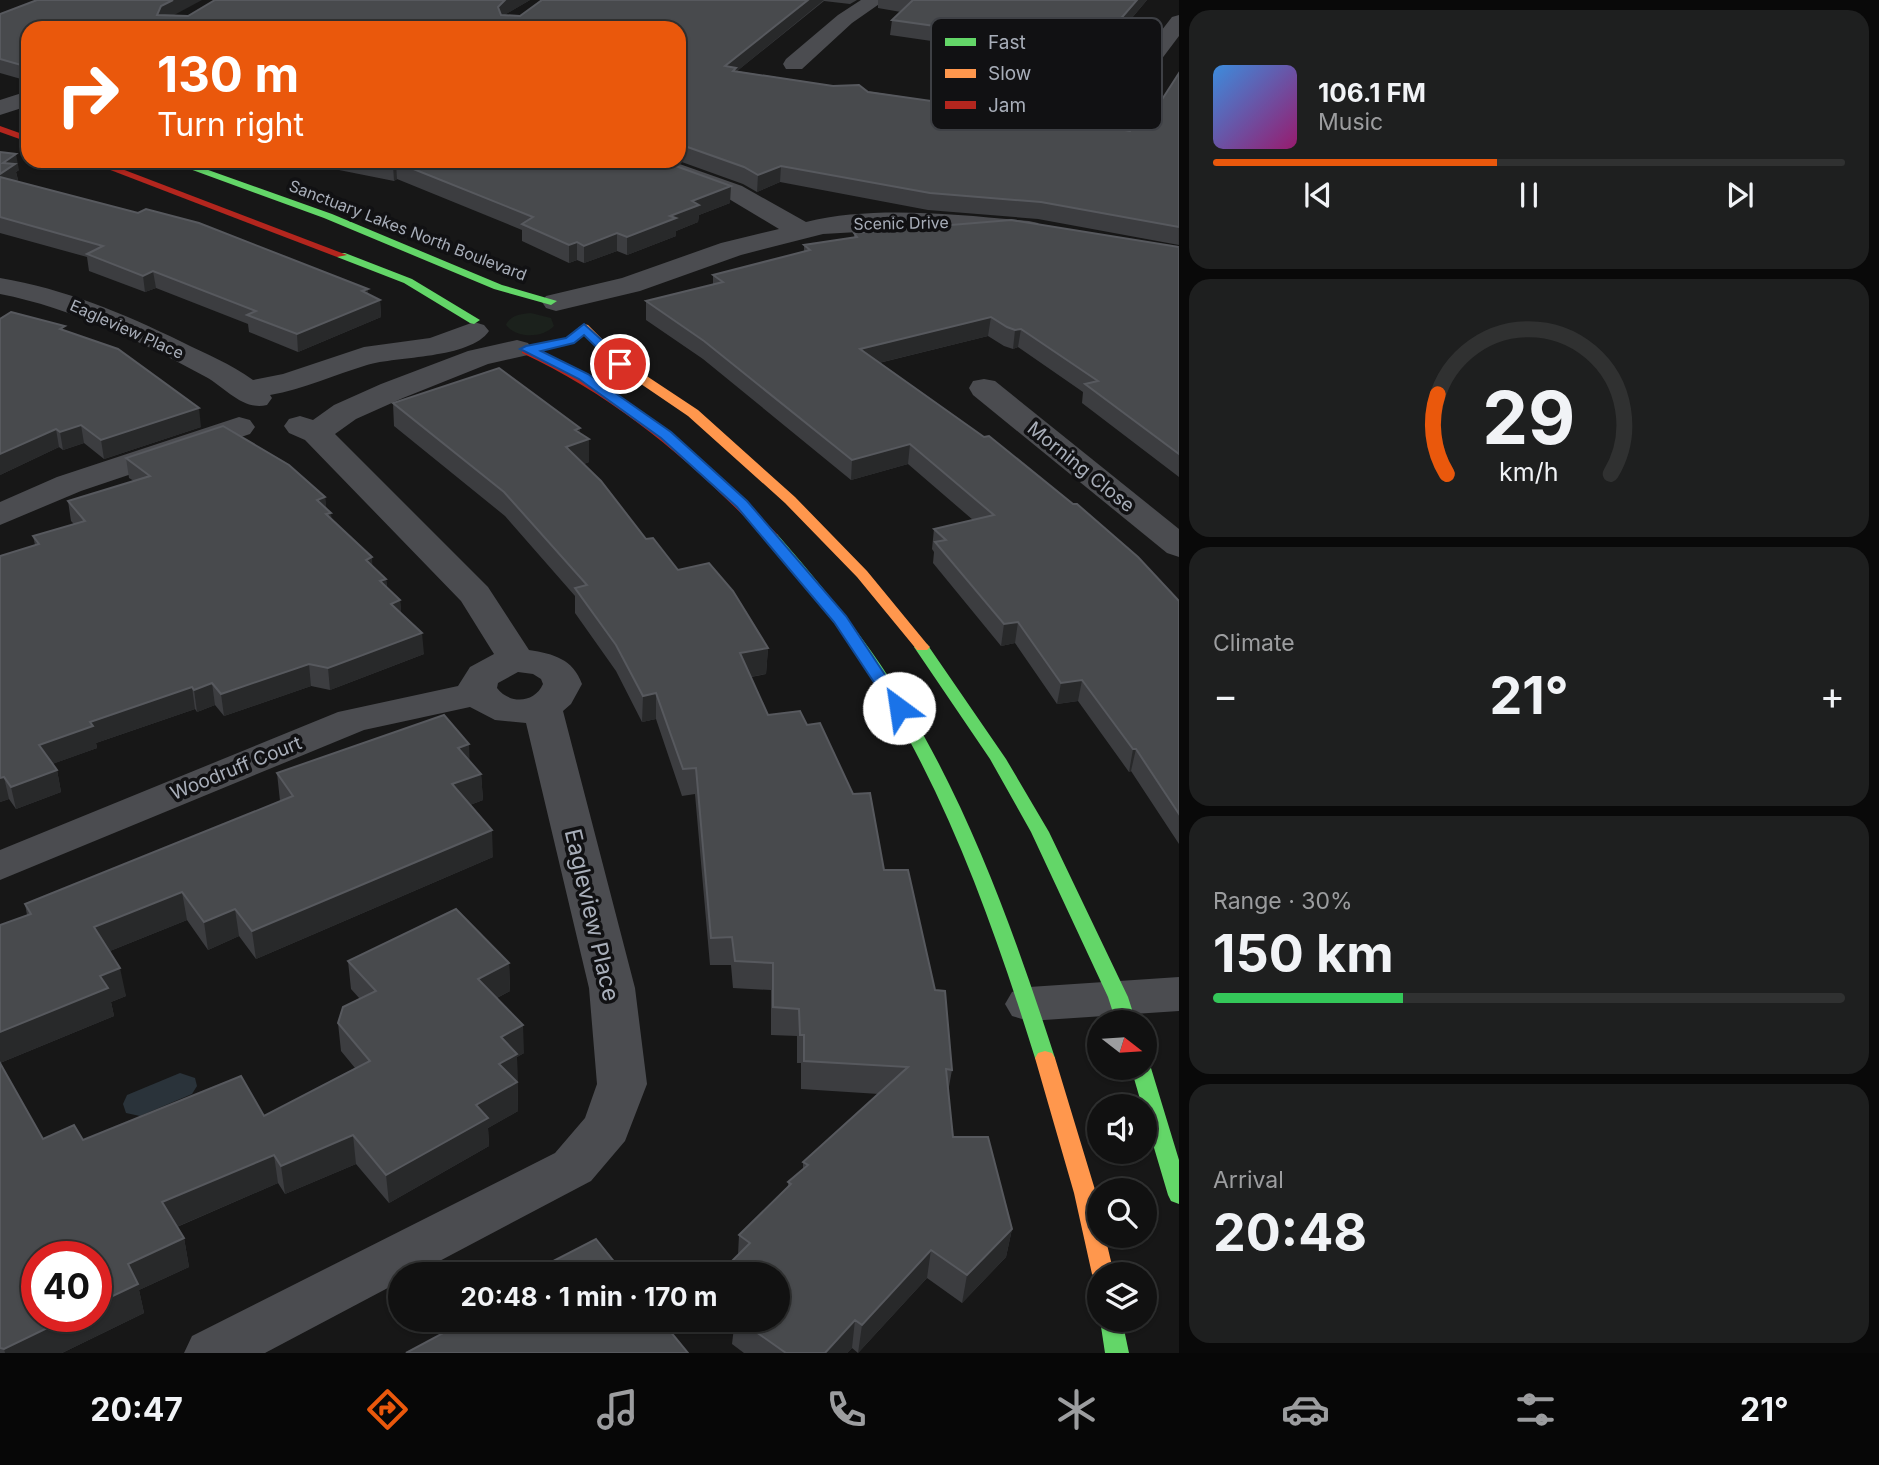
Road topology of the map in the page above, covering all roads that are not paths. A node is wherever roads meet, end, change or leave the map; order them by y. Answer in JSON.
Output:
{"nodes":[{"id":1,"x":874,"y":0,"type":"edge"},
{"id":2,"x":1179,"y":20,"type":"edge"},
{"id":3,"x":1162,"y":43,"type":"edge"},
{"id":4,"x":794,"y":64,"type":"dead end"},
{"id":5,"x":0,"y":129,"type":"edge"},
{"id":6,"x":21,"y":136,"type":"edge"},
{"id":7,"x":111,"y":168,"type":"edge"},
{"id":8,"x":193,"y":168,"type":"edge"},
{"id":9,"x":667,"y":168,"type":"edge"},
{"id":10,"x":800,"y":230,"type":"junction"},
{"id":11,"x":1051,"y":232,"type":"edge"},
{"id":12,"x":631,"y":285,"type":"junction"},
{"id":13,"x":0,"y":286,"type":"edge"},
{"id":14,"x":554,"y":302,"type":"junction"},
{"id":15,"x":484,"y":316,"type":"junction"},
{"id":16,"x":574,"y":334,"type":"junction"},
{"id":17,"x":522,"y":349,"type":"junction"},
{"id":18,"x":342,"y":362,"type":"junction"},
{"id":19,"x":984,"y":388,"type":"dead end"},
{"id":20,"x":392,"y":391,"type":"junction"},
{"id":21,"x":252,"y":394,"type":"junction"},
{"id":22,"x":278,"y":431,"type":"junction"},
{"id":23,"x":0,"y":515,"type":"edge"},
{"id":24,"x":1179,"y":546,"type":"edge"},
{"id":25,"x":516,"y":660,"type":"junction"},
{"id":26,"x":480,"y":693,"type":"junction"},
{"id":27,"x":542,"y":707,"type":"junction"},
{"id":28,"x":0,"y":866,"type":"edge"},
{"id":29,"x":1179,"y":994,"type":"edge"},
{"id":30,"x":1029,"y":1003,"type":"junction"},
{"id":31,"x":1122,"y":1009,"type":"edge"},
{"id":32,"x":1145,"y":1080,"type":"edge"},
{"id":33,"x":1179,"y":1195,"type":"edge"},
{"id":34,"x":1100,"y":1262,"type":"edge"},
{"id":35,"x":1113,"y":1332,"type":"edge"},
{"id":36,"x":212,"y":1353,"type":"edge"},
{"id":37,"x":1116,"y":1353,"type":"edge"}],
"edges":[{"from":1,"to":4,"type":"street"},
{"from":2,"to":3,"type":"street"},
{"from":5,"to":6,"type":"street"},
{"from":7,"to":15,"type":"street"},
{"from":8,"to":14,"type":"street","name":"Sanctuary Lakes North Boulevard"},
{"from":9,"to":10,"type":"street"},
{"from":10,"to":11,"type":"street","name":"Scenic Drive"},
{"from":10,"to":12,"type":"street","name":"Scenic Drive"},
{"from":12,"to":14,"type":"street","name":"Scenic Drive"},
{"from":12,"to":16,"type":"street","name":"Scenic Drive"},
{"from":13,"to":21,"type":"street","name":"Eagleview Place"},
{"from":14,"to":15,"type":"street"},
{"from":14,"to":16,"type":"street"},
{"from":15,"to":17,"type":"street"},
{"from":15,"to":18,"type":"street"},
{"from":16,"to":17,"type":"street"},
{"from":16,"to":31,"type":"street"},
{"from":17,"to":20,"type":"street"},
{"from":17,"to":30,"type":"street"},
{"from":18,"to":20,"type":"street"},
{"from":18,"to":21,"type":"street"},
{"from":19,"to":24,"type":"street","name":"Morning Close"},
{"from":20,"to":22,"type":"street"},
{"from":21,"to":22,"type":"street"},
{"from":21,"to":22,"type":"street"},
{"from":22,"to":23,"type":"street"},
{"from":22,"to":25,"type":"street"},
{"from":25,"to":26,"type":"street"},
{"from":25,"to":27,"type":"street"},
{"from":26,"to":27,"type":"street"},
{"from":26,"to":28,"type":"street","name":"Woodruff Court"},
{"from":27,"to":36,"type":"street","name":"Eagleview Place"},
{"from":29,"to":31,"type":"street"},
{"from":30,"to":31,"type":"street"},
{"from":30,"to":34,"type":"street"},
{"from":32,"to":33,"type":"street"},
{"from":35,"to":37,"type":"street"}]}
